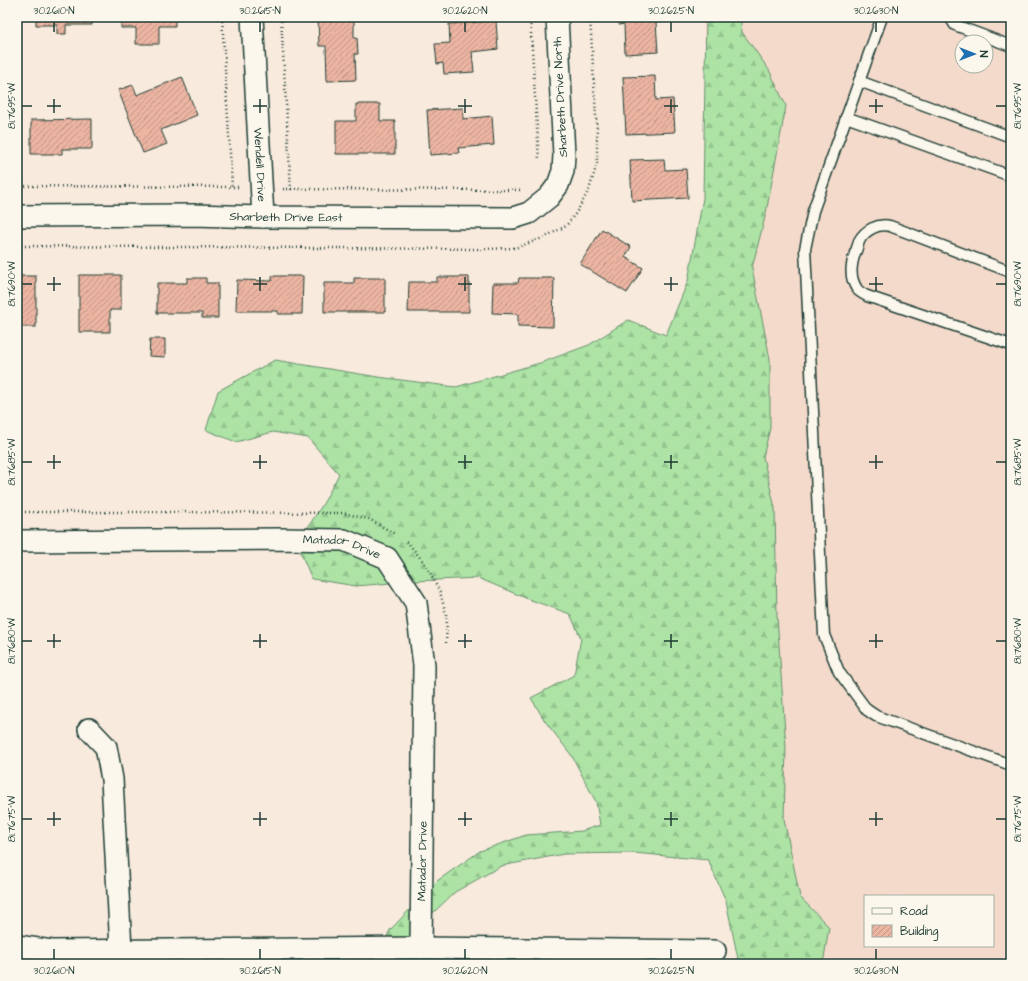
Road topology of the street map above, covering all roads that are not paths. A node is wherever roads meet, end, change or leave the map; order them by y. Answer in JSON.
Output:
{"nodes":[{"id":1,"x":252,"y":17,"type":"edge"},
{"id":2,"x":556,"y":17,"type":"edge"},
{"id":3,"x":882,"y":17,"type":"edge"},
{"id":4,"x":950,"y":17,"type":"edge"},
{"id":5,"x":1011,"y":46,"type":"edge"},
{"id":6,"x":859,"y":81,"type":"junction"},
{"id":7,"x":846,"y":117,"type":"junction"},
{"id":8,"x":1011,"y":137,"type":"edge"},
{"id":9,"x":1011,"y":176,"type":"edge"},
{"id":10,"x":549,"y":197,"type":"joint"},
{"id":11,"x":17,"y":216,"type":"edge"},
{"id":12,"x":263,"y":217,"type":"junction"},
{"id":13,"x":1011,"y":272,"type":"edge"},
{"id":14,"x":1011,"y":345,"type":"edge"},
{"id":15,"x":17,"y":541,"type":"edge"},
{"id":16,"x":89,"y":730,"type":"dead end"},
{"id":17,"x":1011,"y":765,"type":"edge"},
{"id":18,"x":17,"y":946,"type":"edge"},
{"id":19,"x":421,"y":948,"type":"junction"},
{"id":20,"x":121,"y":950,"type":"junction"},
{"id":21,"x":715,"y":951,"type":"dead end"}],
"edges":[{"from":1,"to":12,"type":"street","name":"Wendell Drive"},
{"from":2,"to":10,"type":"street","name":"Sharbeth Drive North"},
{"from":3,"to":6,"type":"lane"},
{"from":4,"to":5,"type":"lane"},
{"from":6,"to":7,"type":"lane"},
{"from":6,"to":8,"type":"lane"},
{"from":7,"to":9,"type":"lane"},
{"from":7,"to":17,"type":"lane"},
{"from":10,"to":12,"type":"street","name":"Sharbeth Drive East"},
{"from":11,"to":12,"type":"street","name":"Sharbeth Drive East"},
{"from":13,"to":14,"type":"lane"},
{"from":15,"to":19,"type":"street","name":"Matador Drive"},
{"from":16,"to":20,"type":"street"},
{"from":18,"to":20,"type":"street"},
{"from":19,"to":20,"type":"street"},
{"from":19,"to":21,"type":"street"}]}
